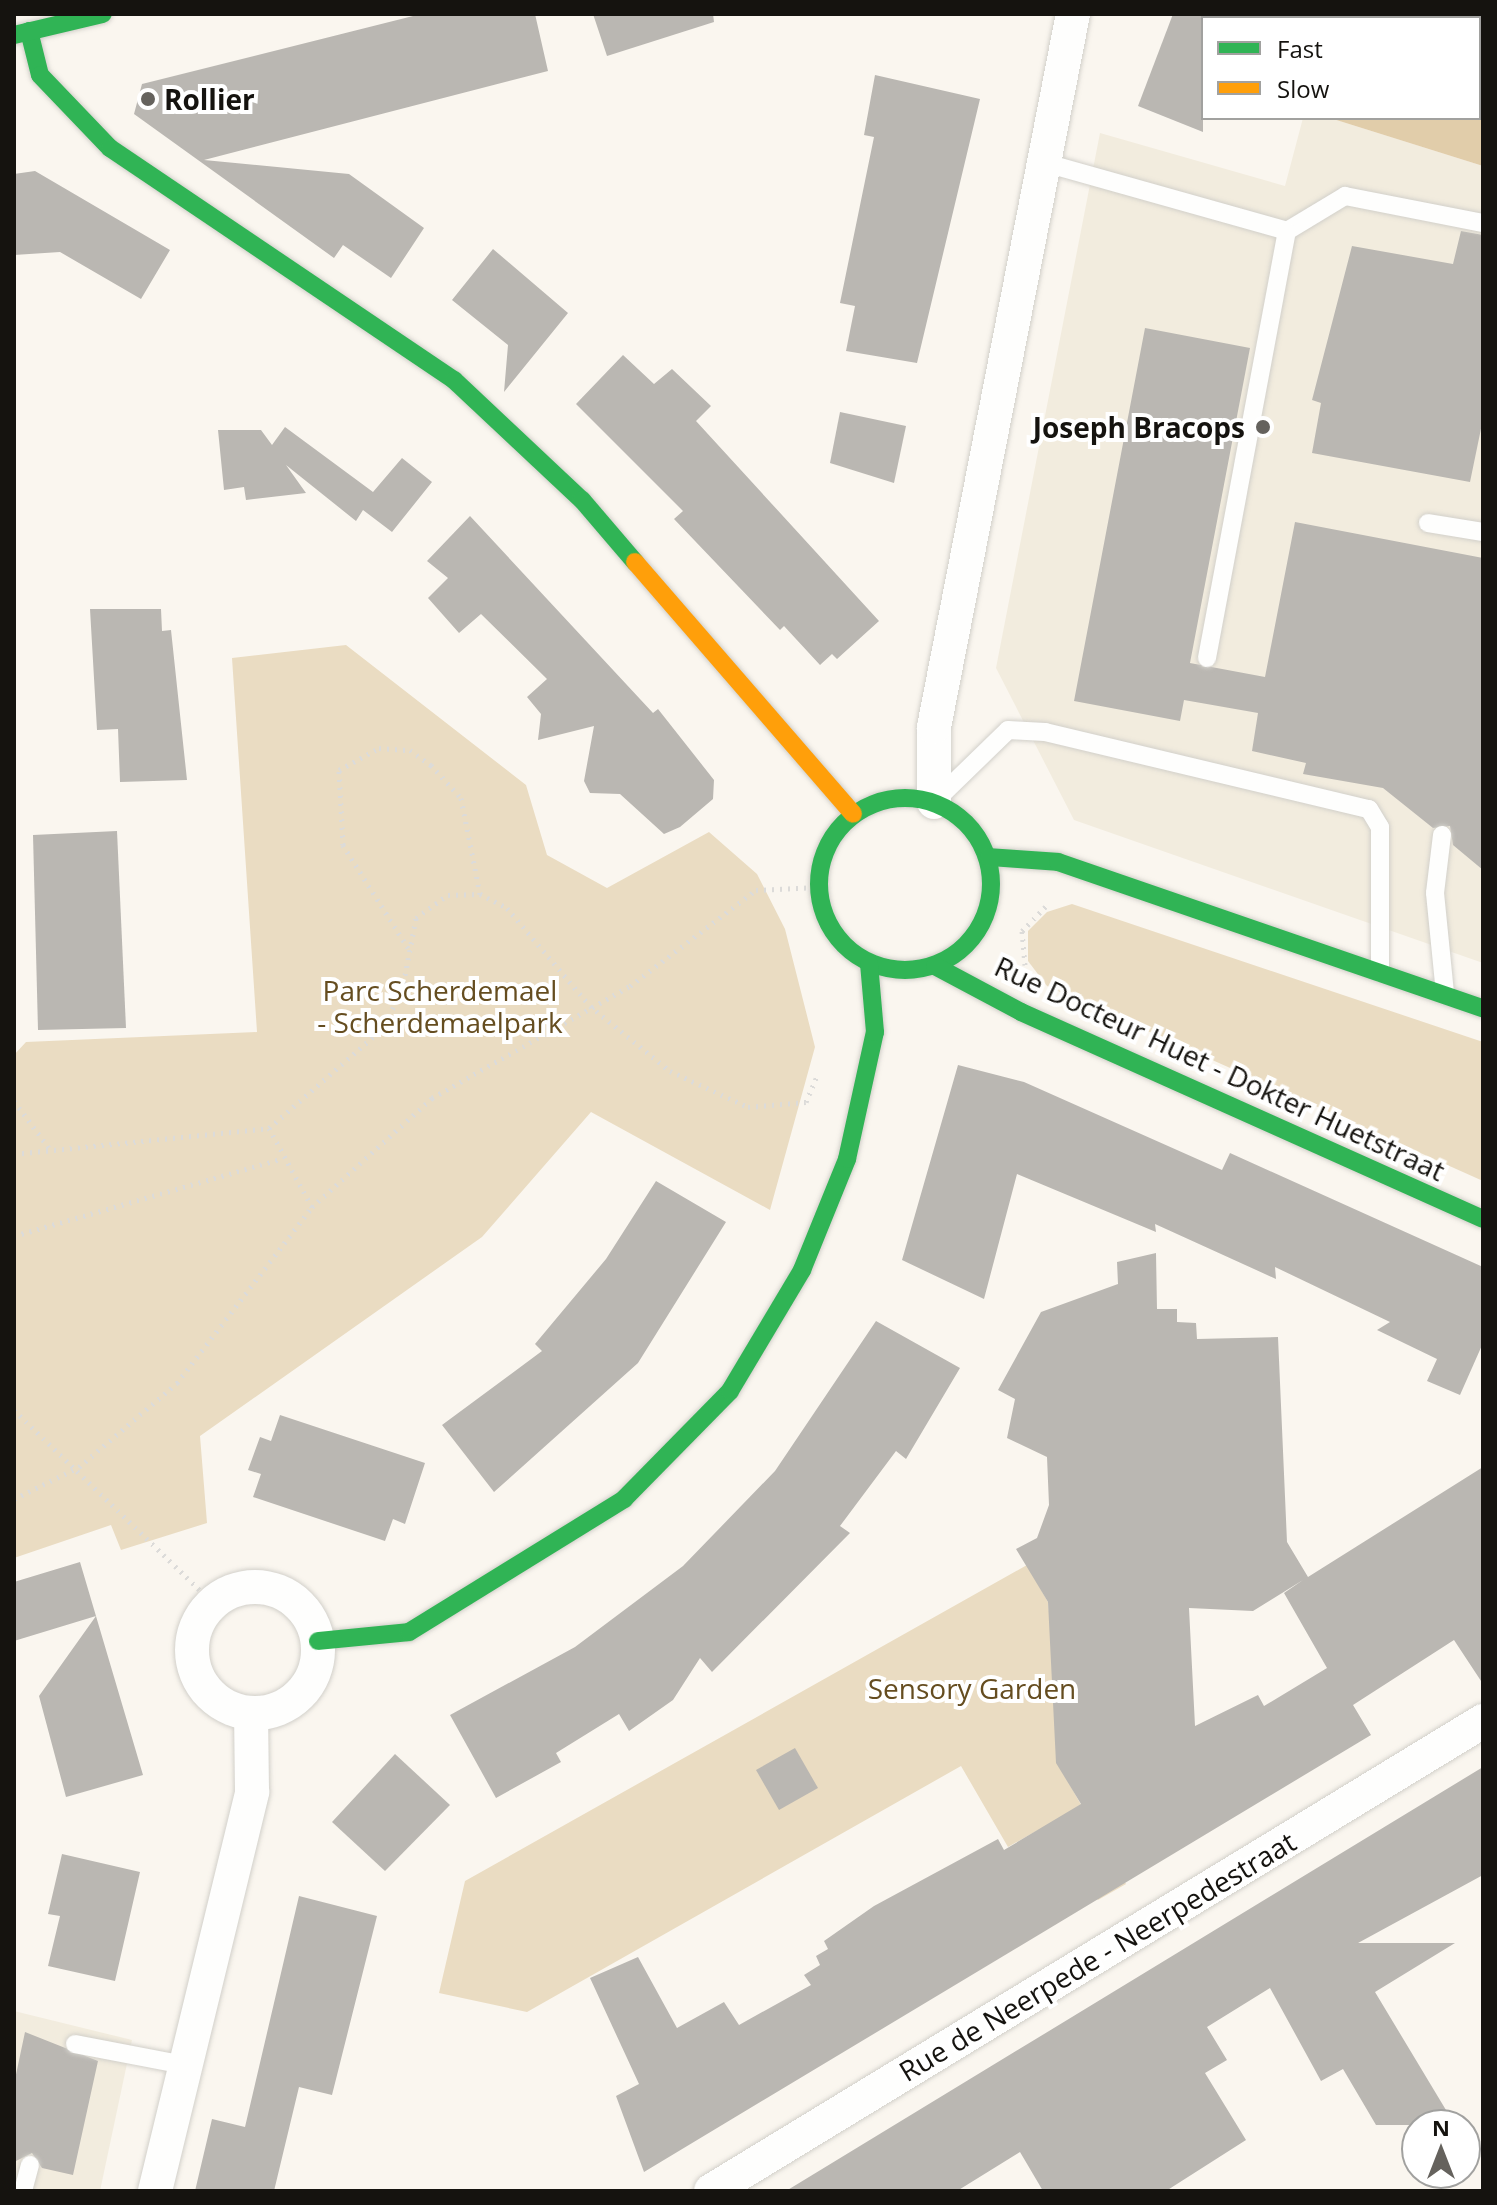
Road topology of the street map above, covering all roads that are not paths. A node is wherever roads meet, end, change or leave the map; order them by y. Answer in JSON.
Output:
{"nodes":[{"id":1,"x":103,"y":14,"type":"edge"},
{"id":2,"x":1073,"y":14,"type":"edge"},
{"id":3,"x":22,"y":33,"type":"edge"},
{"id":4,"x":1042,"y":162,"type":"junction"},
{"id":5,"x":1483,"y":223,"type":"edge"},
{"id":6,"x":1287,"y":231,"type":"junction"},
{"id":7,"x":1428,"y":523,"type":"dead end"},
{"id":8,"x":1483,"y":532,"type":"edge"},
{"id":9,"x":1207,"y":658,"type":"dead end"},
{"id":10,"x":934,"y":802,"type":"junction"},
{"id":11,"x":853,"y":814,"type":"junction"},
{"id":12,"x":1442,"y":835,"type":"dead end"},
{"id":13,"x":989,"y":857,"type":"junction"},
{"id":14,"x":869,"y":964,"type":"junction"},
{"id":15,"x":935,"y":966,"type":"junction"},
{"id":16,"x":1380,"y":973,"type":"junction"},
{"id":17,"x":1445,"y":996,"type":"junction"},
{"id":18,"x":1483,"y":1008,"type":"edge"},
{"id":19,"x":1483,"y":1219,"type":"edge"},
{"id":20,"x":318,"y":1641,"type":"junction"},
{"id":21,"x":251,"y":1714,"type":"junction"},
{"id":22,"x":1483,"y":1721,"type":"edge"},
{"id":23,"x":75,"y":2044,"type":"dead end"},
{"id":24,"x":184,"y":2065,"type":"junction"},
{"id":25,"x":30,"y":2165,"type":"dead end"},
{"id":26,"x":23,"y":2191,"type":"edge"},
{"id":27,"x":155,"y":2191,"type":"edge"},
{"id":28,"x":711,"y":2191,"type":"edge"}],
"edges":[{"from":1,"to":3,"type":"street"},
{"from":2,"to":4,"type":"street"},
{"from":3,"to":11,"type":"street"},
{"from":4,"to":6,"type":"lane"},
{"from":4,"to":10,"type":"street"},
{"from":5,"to":6,"type":"lane"},
{"from":6,"to":9,"type":"lane"},
{"from":7,"to":8,"type":"lane"},
{"from":10,"to":11,"type":"street"},
{"from":10,"to":13,"type":"street"},
{"from":10,"to":16,"type":"lane"},
{"from":11,"to":14,"type":"street"},
{"from":12,"to":17,"type":"lane"},
{"from":13,"to":15,"type":"street"},
{"from":13,"to":16,"type":"street"},
{"from":14,"to":15,"type":"street"},
{"from":14,"to":20,"type":"street"},
{"from":15,"to":19,"type":"street","name":"Rue Docteur Huet - Dokter Huetstraat"},
{"from":16,"to":17,"type":"street"},
{"from":17,"to":18,"type":"street"},
{"from":20,"to":21,"type":"street"},
{"from":20,"to":21,"type":"street"},
{"from":21,"to":24,"type":"street"},
{"from":22,"to":28,"type":"street","name":"Rue de Neerpede - Neerpedestraat"},
{"from":23,"to":24,"type":"lane"},
{"from":24,"to":27,"type":"street"},
{"from":25,"to":26,"type":"lane"}]}
